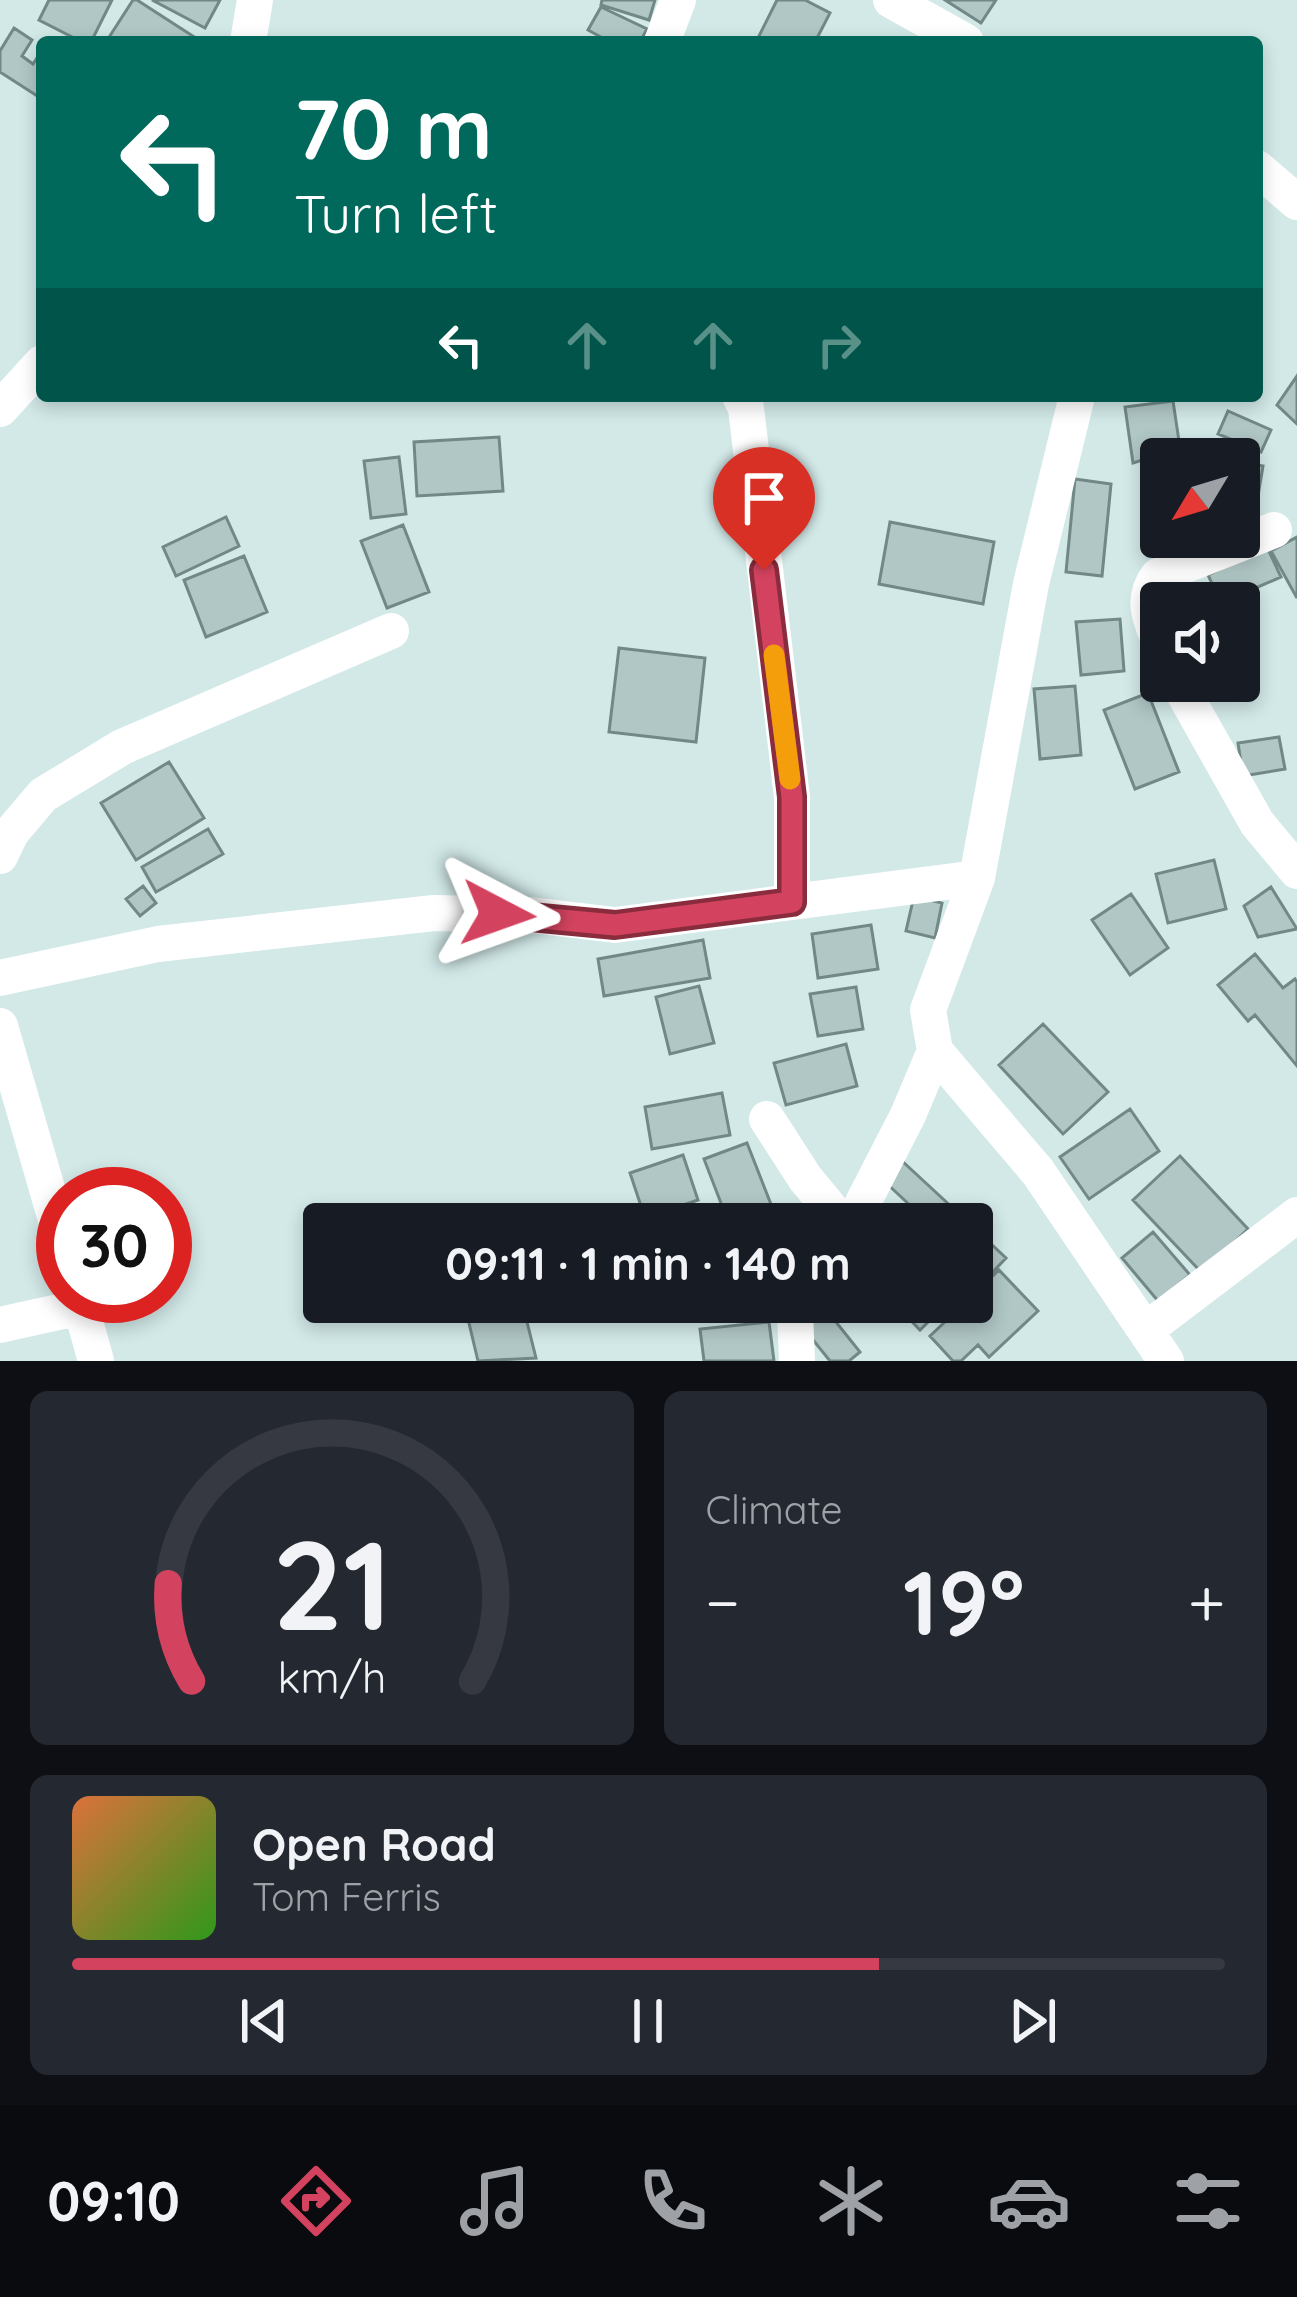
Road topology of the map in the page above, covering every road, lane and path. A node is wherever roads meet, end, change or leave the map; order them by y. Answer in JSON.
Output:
{"nodes":[{"id":1,"x":255,"y":0,"type":"edge"},
{"id":2,"x":678,"y":0,"type":"edge"},
{"id":3,"x":891,"y":0,"type":"edge"},
{"id":4,"x":249,"y":36,"type":"edge"},
{"id":5,"x":664,"y":36,"type":"edge"},
{"id":6,"x":956,"y":36,"type":"edge"},
{"id":7,"x":1263,"y":173,"type":"edge"},
{"id":8,"x":1297,"y":202,"type":"edge"},
{"id":9,"x":36,"y":370,"type":"edge"},
{"id":10,"x":743,"y":402,"type":"edge"},
{"id":11,"x":1076,"y":402,"type":"edge"},
{"id":12,"x":0,"y":410,"type":"edge"},
{"id":13,"x":1274,"y":530,"type":"dead end"},
{"id":14,"x":1154,"y":582,"type":"edge"},
{"id":15,"x":391,"y":631,"type":"dead end"},
{"id":16,"x":1189,"y":702,"type":"edge"},
{"id":17,"x":1297,"y":817,"type":"edge"},
{"id":18,"x":1257,"y":823,"type":"junction"},
{"id":19,"x":0,"y":856,"type":"edge"},
{"id":20,"x":1297,"y":871,"type":"edge"},
{"id":21,"x":977,"y":878,"type":"junction"},
{"id":22,"x":792,"y":902,"type":"junction"},
{"id":23,"x":0,"y":977,"type":"edge"},
{"id":24,"x":0,"y":1026,"type":"edge"},
{"id":25,"x":935,"y":1051,"type":"junction"},
{"id":26,"x":767,"y":1119,"type":"dead end"},
{"id":27,"x":41,"y":1167,"type":"edge"},
{"id":28,"x":826,"y":1203,"type":"edge"},
{"id":29,"x":863,"y":1203,"type":"edge"},
{"id":30,"x":1297,"y":1215,"type":"edge"},
{"id":31,"x":36,"y":1314,"type":"edge"},
{"id":32,"x":86,"y":1323,"type":"edge"},
{"id":33,"x":795,"y":1323,"type":"edge"},
{"id":34,"x":0,"y":1325,"type":"edge"},
{"id":35,"x":1147,"y":1329,"type":"junction"},
{"id":36,"x":96,"y":1361,"type":"edge"},
{"id":37,"x":797,"y":1361,"type":"edge"},
{"id":38,"x":1166,"y":1361,"type":"edge"}],
"edges":[{"from":1,"to":4,"type":"street"},
{"from":2,"to":5,"type":"street"},
{"from":3,"to":6,"type":"street"},
{"from":7,"to":8,"type":"street"},
{"from":9,"to":12,"type":"street"},
{"from":10,"to":22,"type":"street"},
{"from":11,"to":21,"type":"street"},
{"from":13,"to":14,"type":"street"},
{"from":15,"to":19,"type":"street"},
{"from":16,"to":18,"type":"street"},
{"from":17,"to":18,"type":"street"},
{"from":18,"to":20,"type":"street"},
{"from":21,"to":22,"type":"street"},
{"from":21,"to":25,"type":"street"},
{"from":22,"to":23,"type":"street"},
{"from":24,"to":27,"type":"street"},
{"from":25,"to":29,"type":"street"},
{"from":25,"to":35,"type":"street"},
{"from":26,"to":28,"type":"street"},
{"from":30,"to":35,"type":"street"},
{"from":31,"to":34,"type":"street"},
{"from":32,"to":36,"type":"street"},
{"from":33,"to":37,"type":"street"},
{"from":35,"to":38,"type":"street"}]}
